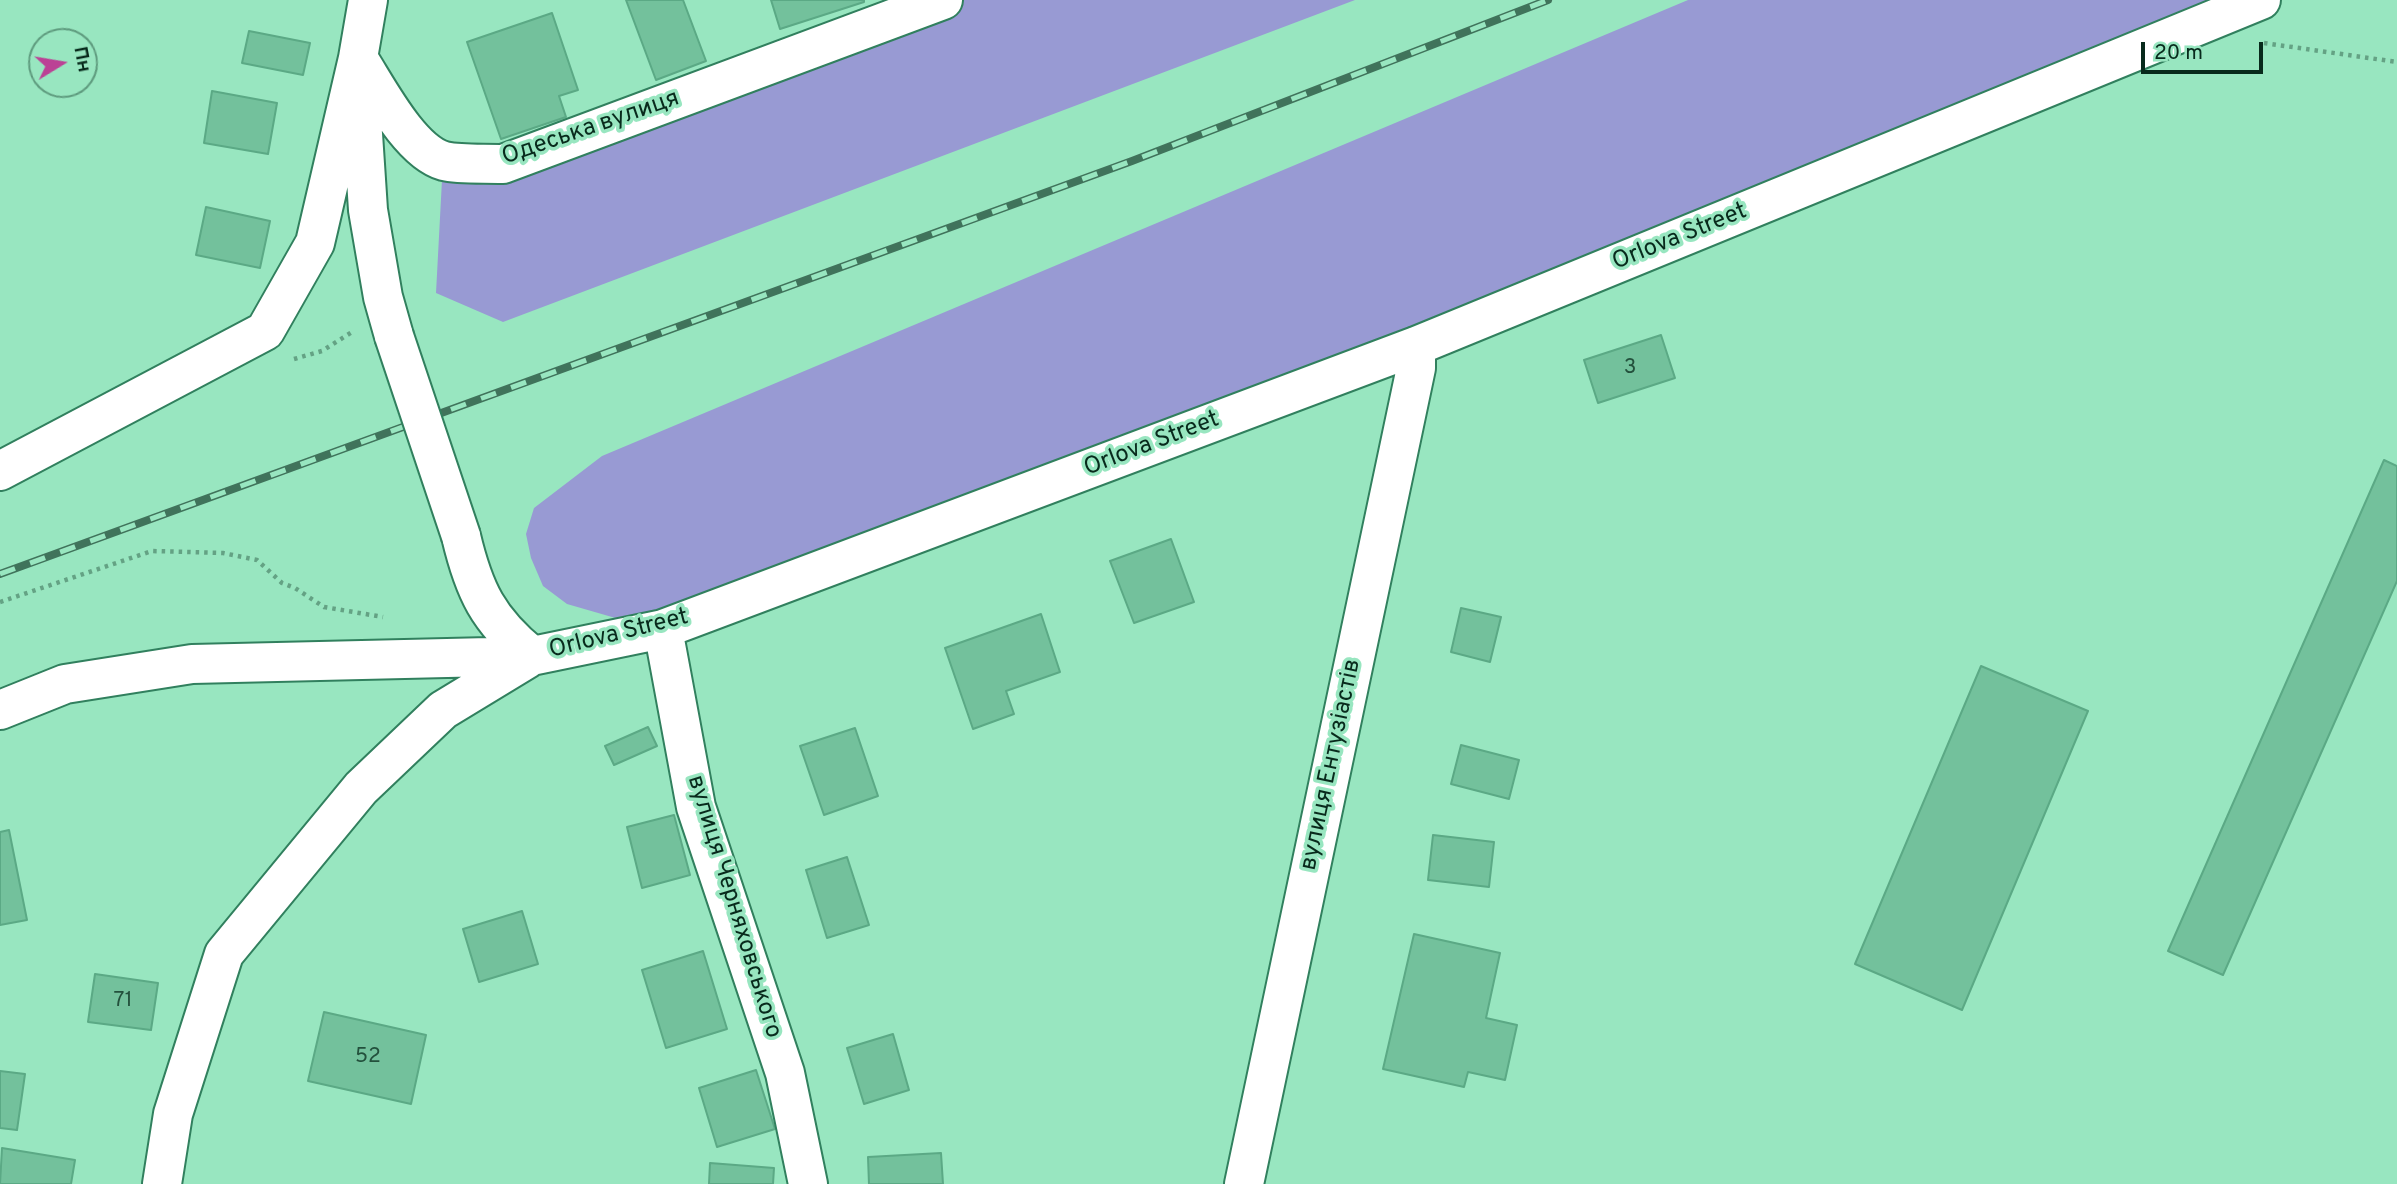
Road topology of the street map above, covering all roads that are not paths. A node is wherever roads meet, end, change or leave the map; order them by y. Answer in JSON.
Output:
{"nodes":[{"id":1,"x":368,"y":0,"type":"edge"},
{"id":2,"x":943,"y":0,"type":"edge"},
{"id":3,"x":2261,"y":0,"type":"edge"},
{"id":4,"x":358,"y":58,"type":"junction"},
{"id":5,"x":1416,"y":346,"type":"junction"},
{"id":6,"x":0,"y":471,"type":"edge"},
{"id":7,"x":663,"y":629,"type":"junction"},
{"id":8,"x":532,"y":656,"type":"junction"},
{"id":9,"x":0,"y":710,"type":"edge"},
{"id":10,"x":162,"y":1184,"type":"edge"},
{"id":11,"x":808,"y":1184,"type":"edge"},
{"id":12,"x":1244,"y":1184,"type":"edge"}],
"edges":[{"from":1,"to":4,"type":"street"},
{"from":2,"to":4,"type":"street","name":"Одеська вулиця"},
{"from":3,"to":5,"type":"street","name":"Orlova Street"},
{"from":4,"to":6,"type":"street"},
{"from":4,"to":8,"type":"street","bridge":true},
{"from":5,"to":7,"type":"street","name":"Orlova Street"},
{"from":5,"to":12,"type":"street","name":"вулиця Ентузіастів"},
{"from":7,"to":8,"type":"street","name":"Orlova Street"},
{"from":7,"to":11,"type":"street","name":"вулиця Черняховського"},
{"from":8,"to":9,"type":"street","name":"Orlova Street"},
{"from":8,"to":10,"type":"street"}]}
